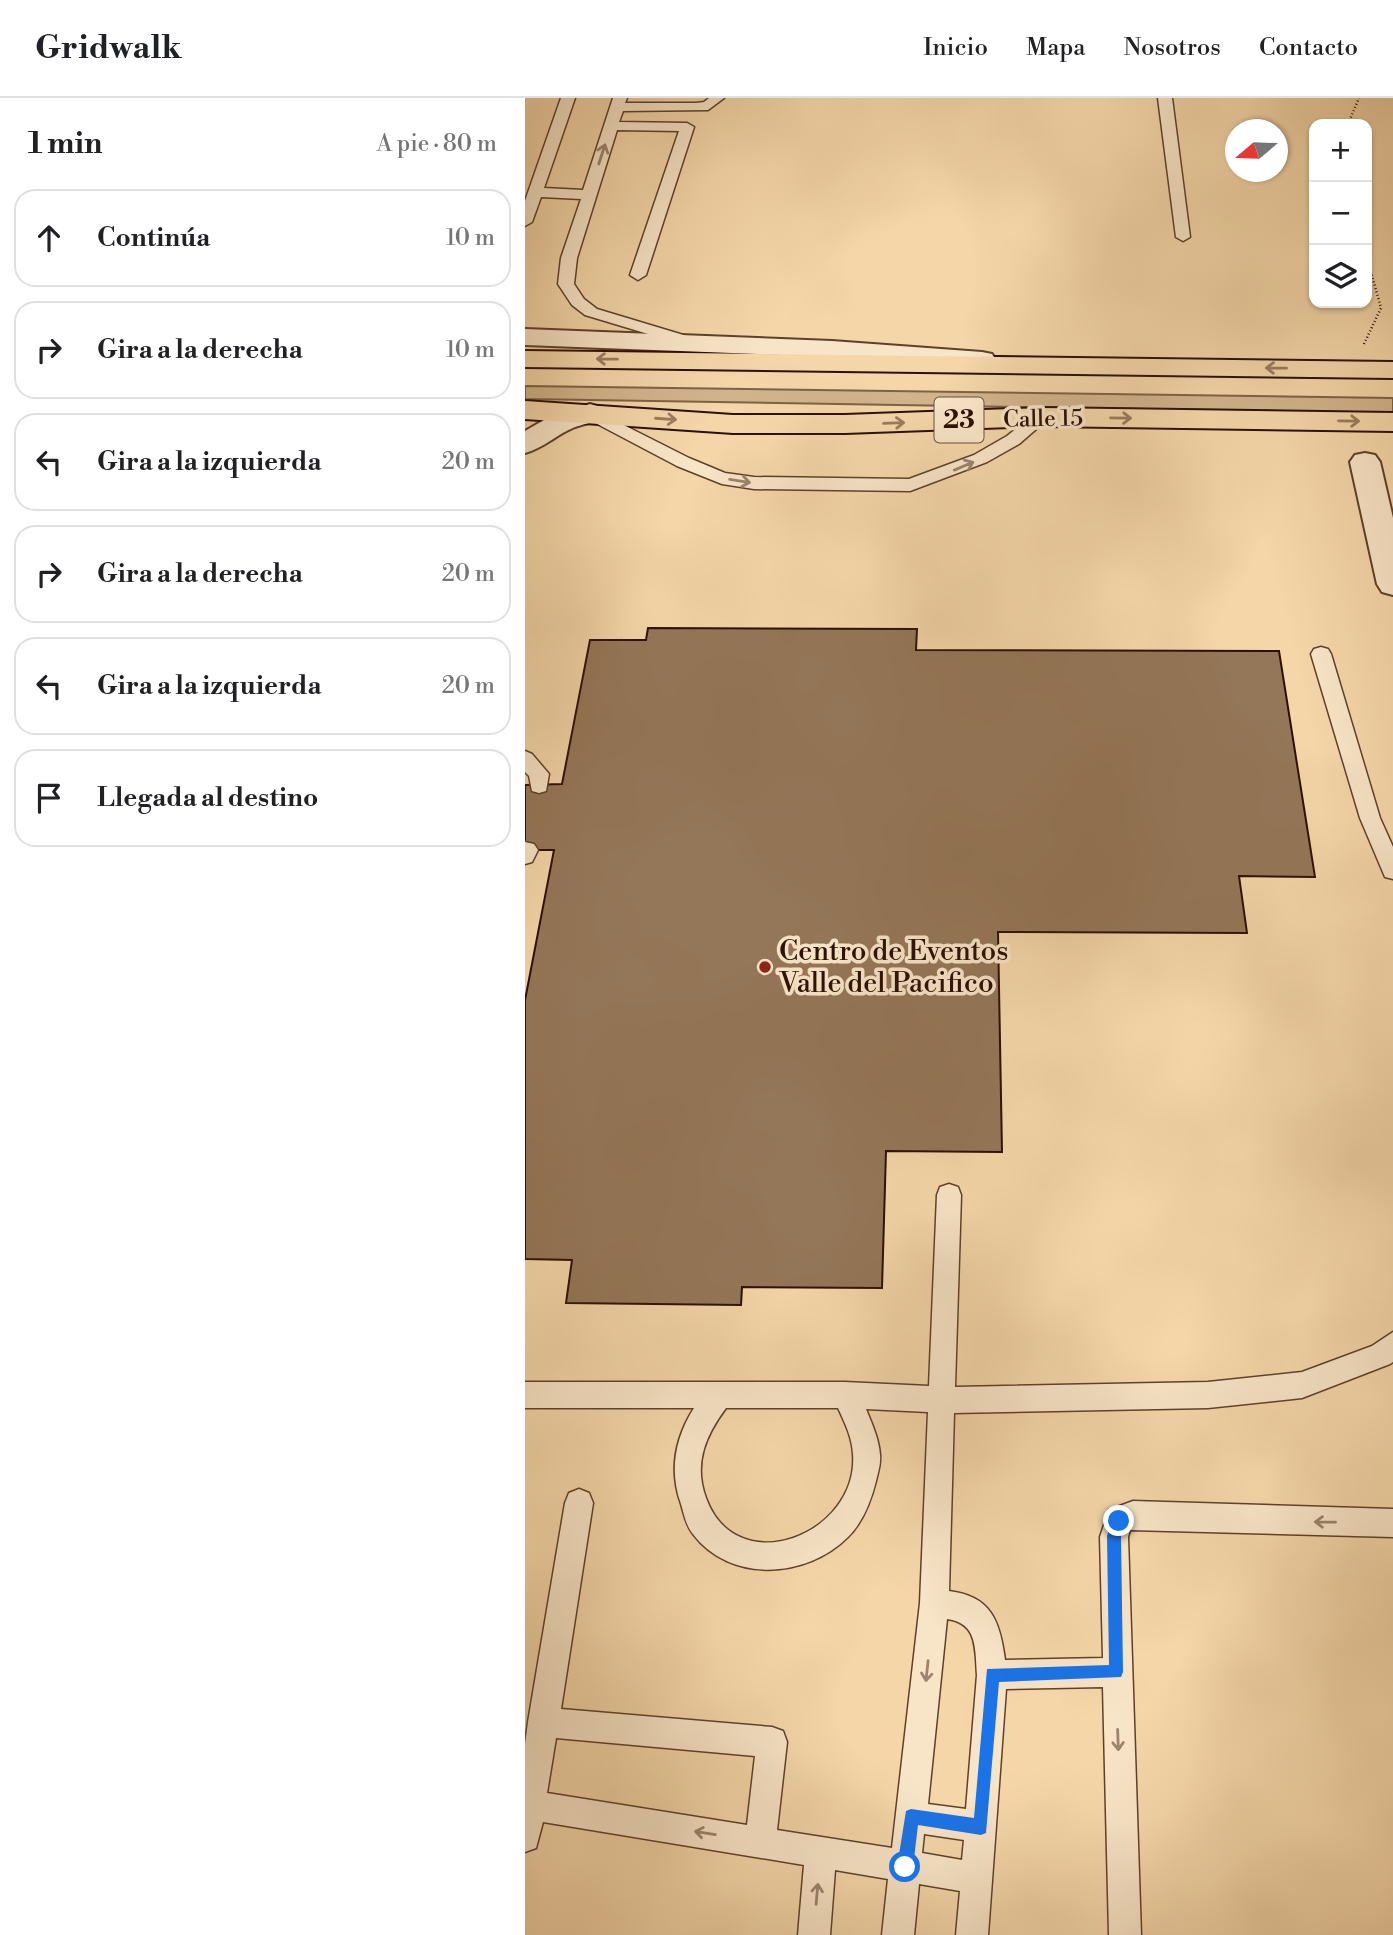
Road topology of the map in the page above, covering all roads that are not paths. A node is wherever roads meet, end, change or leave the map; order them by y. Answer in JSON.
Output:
{"nodes":[{"id":1,"x":568,"y":98,"type":"edge"},
{"id":2,"x":717,"y":98,"type":"edge"},
{"id":3,"x":1165,"y":98,"type":"edge"},
{"id":4,"x":619,"y":102,"type":"edge"},
{"id":5,"x":611,"y":127,"type":"junction"},
{"id":6,"x":535,"y":192,"type":"junction"},
{"id":7,"x":589,"y":195,"type":"junction"},
{"id":8,"x":525,"y":222,"type":"edge"},
{"id":9,"x":1183,"y":237,"type":"dead end"},
{"id":10,"x":638,"y":275,"type":"dead end"},
{"id":11,"x":525,"y":337,"type":"edge"},
{"id":12,"x":694,"y":342,"type":"junction"},
{"id":13,"x":525,"y":359,"type":"edge"},
{"id":14,"x":1054,"y":364,"type":"junction"},
{"id":15,"x":1393,"y":370,"type":"edge"},
{"id":16,"x":525,"y":410,"type":"edge"},
{"id":17,"x":590,"y":413,"type":"junction"},
{"id":18,"x":1042,"y":417,"type":"junction"},
{"id":19,"x":1393,"y":422,"type":"edge"},
{"id":20,"x":525,"y":444,"type":"edge"},
{"id":21,"x":1365,"y":462,"type":"dead end"},
{"id":22,"x":1393,"y":584,"type":"edge"},
{"id":23,"x":1321,"y":654,"type":"dead end"},
{"id":24,"x":525,"y":759,"type":"edge"},
{"id":25,"x":539,"y":785,"type":"dead end"},
{"id":26,"x":1393,"y":871,"type":"edge"},
{"id":27,"x":949,"y":1195,"type":"dead end"},
{"id":28,"x":1393,"y":1345,"type":"edge"},
{"id":29,"x":525,"y":1395,"type":"edge"},
{"id":30,"x":719,"y":1395,"type":"junction"},
{"id":31,"x":845,"y":1395,"type":"junction"},
{"id":32,"x":943,"y":1401,"type":"junction"},
{"id":33,"x":579,"y":1503,"type":"dead end"},
{"id":34,"x":1393,"y":1523,"type":"edge"},
{"id":35,"x":934,"y":1603,"type":"junction"},
{"id":36,"x":1116,"y":1672,"type":"junction"},
{"id":37,"x":992,"y":1675,"type":"junction"},
{"id":38,"x":543,"y":1723,"type":"junction"},
{"id":39,"x":530,"y":1805,"type":"junction"},
{"id":40,"x":911,"y":1817,"type":"junction"},
{"id":41,"x":981,"y":1827,"type":"junction"},
{"id":42,"x":525,"y":1837,"type":"edge"},
{"id":43,"x":760,"y":1842,"type":"junction"},
{"id":44,"x":821,"y":1852,"type":"junction"},
{"id":45,"x":905,"y":1867,"type":"junction"},
{"id":46,"x":977,"y":1878,"type":"junction"},
{"id":47,"x":814,"y":1935,"type":"edge"},
{"id":48,"x":898,"y":1935,"type":"edge"},
{"id":49,"x":972,"y":1935,"type":"edge"},
{"id":50,"x":1125,"y":1935,"type":"edge"}],
"edges":[{"from":1,"to":6,"type":"lane"},
{"from":2,"to":4,"type":"lane"},
{"from":3,"to":9,"type":"lane"},
{"from":4,"to":5,"type":"lane"},
{"from":7,"to":5,"type":"lane","one_way":true},
{"from":5,"to":10,"type":"lane"},
{"from":6,"to":7,"type":"lane"},
{"from":6,"to":8,"type":"lane"},
{"from":7,"to":12,"type":"lane"},
{"from":11,"to":12,"type":"street"},
{"from":12,"to":14,"type":"street"},
{"from":14,"to":13,"type":"main road","name":"Calle 15","number":"23","one_way":true},
{"from":15,"to":14,"type":"main road","name":"Calle 15","number":"23","one_way":true},
{"from":16,"to":17,"type":"main road","name":"Calle 15","number":"23"},
{"from":17,"to":18,"type":"main road","name":"Calle 15","number":"23","one_way":true},
{"from":17,"to":18,"type":"lane","one_way":true},
{"from":17,"to":20,"type":"street"},
{"from":18,"to":19,"type":"main road","name":"Calle 15","number":"23","one_way":true},
{"from":21,"to":22,"type":"street"},
{"from":23,"to":26,"type":"lane"},
{"from":24,"to":25,"type":"lane"},
{"from":27,"to":32,"type":"lane"},
{"from":28,"to":32,"type":"lane"},
{"from":29,"to":30,"type":"lane"},
{"from":30,"to":31,"type":"lane"},
{"from":30,"to":31,"type":"lane"},
{"from":31,"to":32,"type":"lane"},
{"from":32,"to":35,"type":"lane"},
{"from":33,"to":38,"type":"lane"},
{"from":34,"to":36,"type":"lane","one_way":true},
{"from":35,"to":37,"type":"lane"},
{"from":35,"to":40,"type":"lane","one_way":true},
{"from":36,"to":37,"type":"lane"},
{"from":36,"to":50,"type":"lane","one_way":true},
{"from":37,"to":41,"type":"lane"},
{"from":38,"to":39,"type":"lane"},
{"from":38,"to":43,"type":"lane"},
{"from":39,"to":42,"type":"lane"},
{"from":43,"to":39,"type":"lane","one_way":true},
{"from":40,"to":41,"type":"lane"},
{"from":40,"to":45,"type":"lane"},
{"from":41,"to":46,"type":"lane"},
{"from":43,"to":44,"type":"lane"},
{"from":44,"to":45,"type":"lane"},
{"from":47,"to":44,"type":"lane","one_way":true},
{"from":45,"to":46,"type":"lane"},
{"from":45,"to":48,"type":"lane"},
{"from":46,"to":49,"type":"lane"}]}
